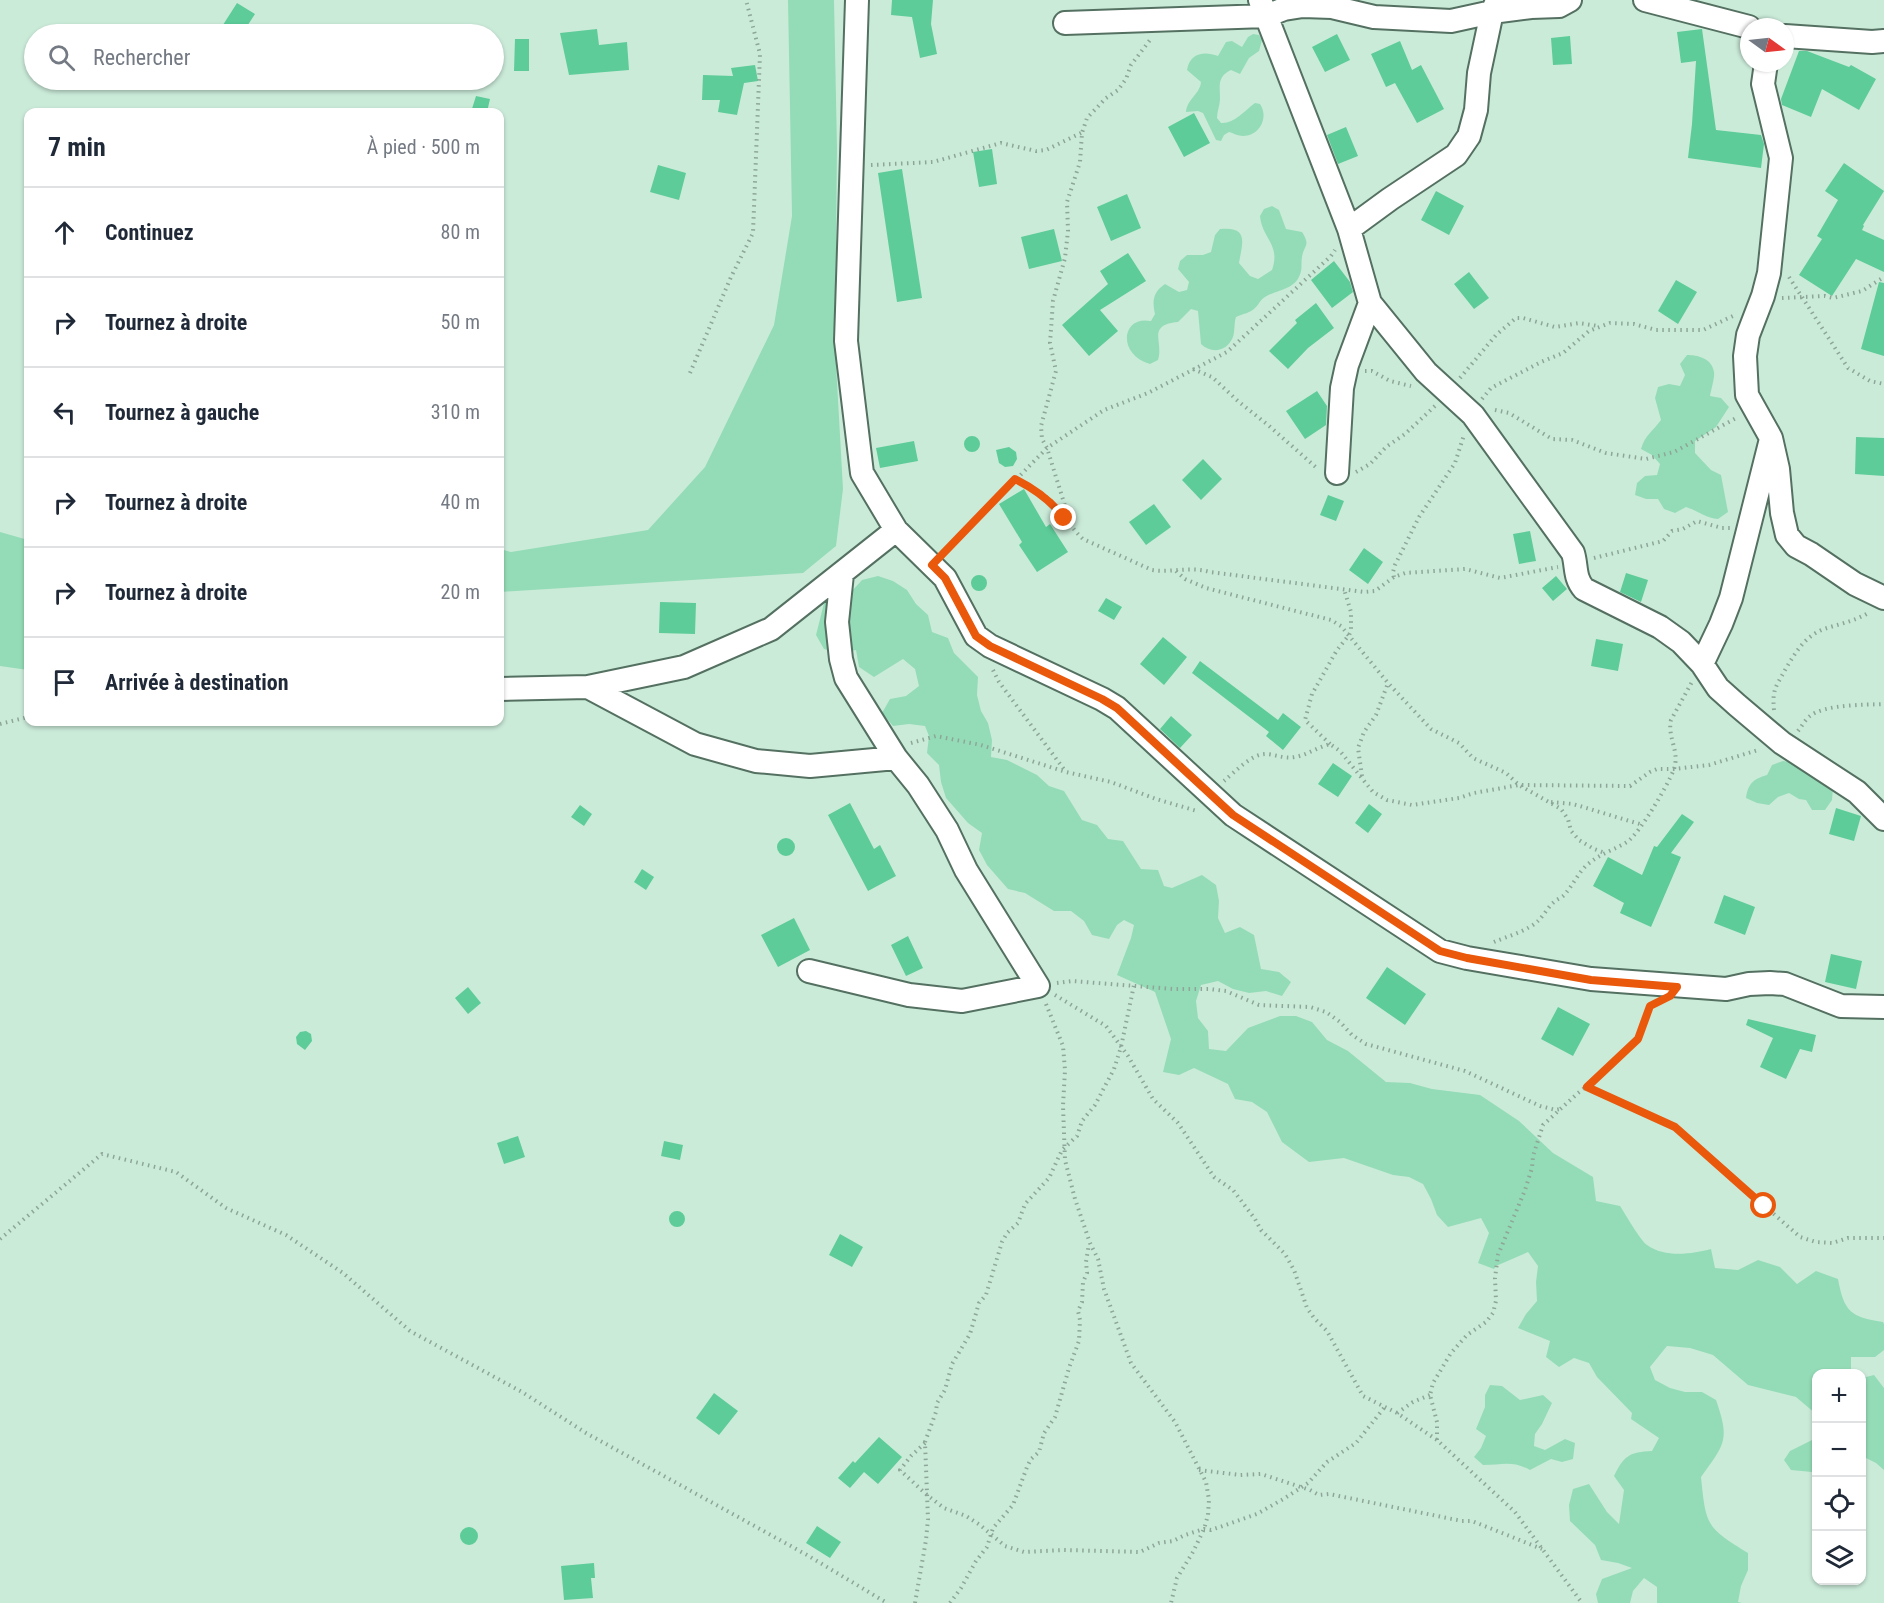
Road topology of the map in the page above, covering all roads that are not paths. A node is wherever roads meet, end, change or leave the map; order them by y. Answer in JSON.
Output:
{"nodes":[{"id":1,"x":857,"y":0,"type":"edge"},
{"id":2,"x":1570,"y":0,"type":"edge"},
{"id":3,"x":1646,"y":0,"type":"edge"},
{"id":4,"x":1495,"y":6,"type":"edge"},
{"id":5,"x":1263,"y":8,"type":"edge"},
{"id":6,"x":1065,"y":23,"type":"dead end"},
{"id":7,"x":1740,"y":25,"type":"edge"},
{"id":8,"x":1794,"y":37,"type":"edge"},
{"id":9,"x":1884,"y":40,"type":"edge"},
{"id":10,"x":1765,"y":72,"type":"edge"},
{"id":11,"x":1349,"y":229,"type":"junction"},
{"id":12,"x":1370,"y":303,"type":"junction"},
{"id":13,"x":1771,"y":438,"type":"junction"},
{"id":14,"x":1337,"y":473,"type":"road end"},
{"id":15,"x":896,"y":530,"type":"junction"},
{"id":16,"x":842,"y":574,"type":"junction"},
{"id":17,"x":1884,"y":598,"type":"edge"},
{"id":18,"x":1702,"y":664,"type":"junction"},
{"id":19,"x":588,"y":687,"type":"junction"},
{"id":20,"x":504,"y":689,"type":"edge"},
{"id":21,"x":896,"y":758,"type":"junction"},
{"id":22,"x":1884,"y":819,"type":"edge"},
{"id":23,"x":809,"y":971,"type":"dead end"},
{"id":24,"x":1884,"y":1007,"type":"edge"}],
"edges":[{"from":1,"to":15,"type":"street"},
{"from":2,"to":4,"type":"street"},
{"from":3,"to":7,"type":"street"},
{"from":4,"to":5,"type":"street"},
{"from":4,"to":11,"type":"street"},
{"from":5,"to":6,"type":"street"},
{"from":5,"to":11,"type":"street"},
{"from":8,"to":9,"type":"street"},
{"from":10,"to":13,"type":"street"},
{"from":11,"to":12,"type":"street"},
{"from":12,"to":14,"type":"street"},
{"from":12,"to":18,"type":"street"},
{"from":13,"to":17,"type":"street"},
{"from":13,"to":18,"type":"street"},
{"from":15,"to":16,"type":"street"},
{"from":15,"to":24,"type":"street"},
{"from":16,"to":19,"type":"street"},
{"from":16,"to":21,"type":"street"},
{"from":18,"to":22,"type":"street"},
{"from":19,"to":20,"type":"street"},
{"from":19,"to":21,"type":"street"},
{"from":21,"to":23,"type":"street"}]}
